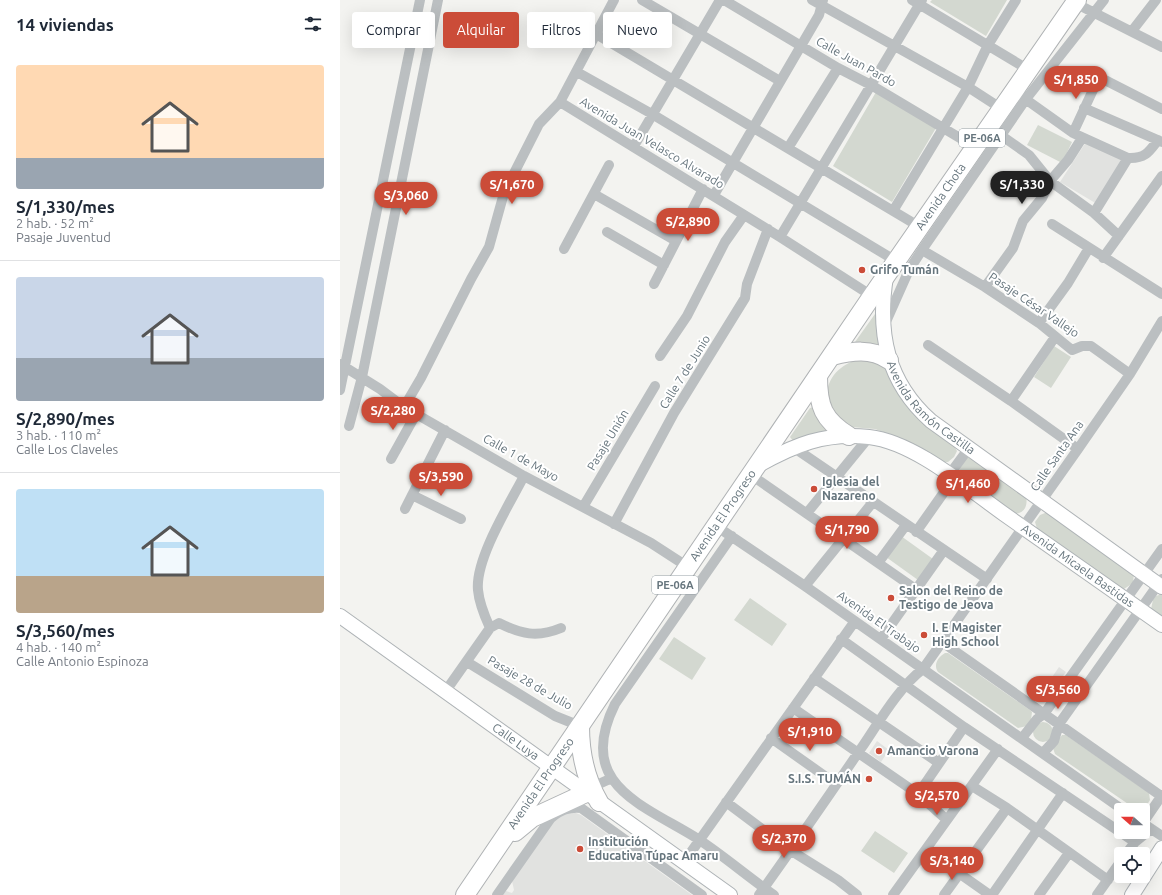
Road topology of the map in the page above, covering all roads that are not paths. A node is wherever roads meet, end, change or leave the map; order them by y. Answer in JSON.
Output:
{"nodes":[{"id":1,"x":420,"y":0,"type":"edge"},
{"id":2,"x":438,"y":0,"type":"edge"},
{"id":3,"x":614,"y":0,"type":"edge"},
{"id":4,"x":642,"y":0,"type":"edge"},
{"id":5,"x":720,"y":0,"type":"edge"},
{"id":6,"x":724,"y":0,"type":"edge"},
{"id":7,"x":812,"y":0,"type":"edge"},
{"id":8,"x":1016,"y":0,"type":"edge"},
{"id":9,"x":1104,"y":0,"type":"edge"},
{"id":10,"x":1156,"y":0,"type":"edge"},
{"id":11,"x":918,"y":1,"type":"edge"},
{"id":12,"x":1074,"y":1,"type":"edge"},
{"id":13,"x":823,"y":3,"type":"edge"},
{"id":14,"x":1094,"y":12,"type":"junction"},
{"id":15,"x":1132,"y":31,"type":"junction"},
{"id":16,"x":596,"y":34,"type":"junction"},
{"id":17,"x":700,"y":34,"type":"junction"},
{"id":18,"x":988,"y":45,"type":"junction"},
{"id":19,"x":800,"y":46,"type":"junction"},
{"id":20,"x":894,"y":46,"type":"junction"},
{"id":21,"x":1162,"y":47,"type":"edge"},
{"id":22,"x":838,"y":68,"type":"junction"},
{"id":23,"x":1029,"y":70,"type":"junction"},
{"id":24,"x":577,"y":72,"type":"junction"},
{"id":25,"x":673,"y":80,"type":"junction"},
{"id":26,"x":780,"y":81,"type":"junction"},
{"id":27,"x":871,"y":85,"type":"junction"},
{"id":28,"x":968,"y":87,"type":"junction"},
{"id":29,"x":1020,"y":96,"type":"junction"},
{"id":30,"x":560,"y":102,"type":"junction"},
{"id":31,"x":1084,"y":108,"type":"junction"},
{"id":32,"x":1002,"y":109,"type":"junction"},
{"id":33,"x":1162,"y":109,"type":"edge"},
{"id":34,"x":652,"y":114,"type":"junction"},
{"id":35,"x":943,"y":127,"type":"junction"},
{"id":36,"x":753,"y":128,"type":"junction"},
{"id":37,"x":1002,"y":136,"type":"junction"},
{"id":38,"x":1078,"y":136,"type":"junction"},
{"id":39,"x":1160,"y":141,"type":"edge"},
{"id":40,"x":634,"y":146,"type":"junction"},
{"id":41,"x":975,"y":147,"type":"junction"},
{"id":42,"x":788,"y":148,"type":"junction"},
{"id":43,"x":1128,"y":158,"type":"junction"},
{"id":44,"x":733,"y":163,"type":"junction"},
{"id":45,"x":609,"y":166,"type":"dead end"},
{"id":46,"x":822,"y":168,"type":"junction"},
{"id":47,"x":1162,"y":176,"type":"edge"},
{"id":48,"x":1050,"y":181,"type":"junction"},
{"id":49,"x":703,"y":189,"type":"junction"},
{"id":50,"x":594,"y":194,"type":"junction"},
{"id":51,"x":714,"y":195,"type":"junction"},
{"id":52,"x":800,"y":203,"type":"junction"},
{"id":53,"x":893,"y":211,"type":"junction"},
{"id":54,"x":1094,"y":213,"type":"junction"},
{"id":55,"x":744,"y":215,"type":"junction"},
{"id":56,"x":1052,"y":224,"type":"dead end"},
{"id":57,"x":920,"y":228,"type":"junction"},
{"id":58,"x":768,"y":229,"type":"junction"},
{"id":59,"x":607,"y":232,"type":"dead end"},
{"id":60,"x":780,"y":236,"type":"junction"},
{"id":61,"x":1119,"y":236,"type":"junction"},
{"id":62,"x":676,"y":241,"type":"junction"},
{"id":63,"x":1089,"y":248,"type":"junction"},
{"id":64,"x":564,"y":249,"type":"dead end"},
{"id":65,"x":922,"y":250,"type":"junction"},
{"id":66,"x":1104,"y":258,"type":"junction"},
{"id":67,"x":664,"y":265,"type":"junction"},
{"id":68,"x":892,"y":268,"type":"junction"},
{"id":69,"x":654,"y":284,"type":"dead end"},
{"id":70,"x":985,"y":287,"type":"junction"},
{"id":71,"x":1162,"y":294,"type":"edge"},
{"id":72,"x":872,"y":296,"type":"junction"},
{"id":73,"x":1162,"y":321,"type":"edge"},
{"id":74,"x":1039,"y":323,"type":"junction"},
{"id":75,"x":884,"y":326,"type":"junction"},
{"id":76,"x":1159,"y":335,"type":"edge"},
{"id":77,"x":1055,"y":337,"type":"junction"},
{"id":78,"x":928,"y":345,"type":"dead end"},
{"id":79,"x":660,"y":356,"type":"dead end"},
{"id":80,"x":832,"y":356,"type":"junction"},
{"id":81,"x":889,"y":360,"type":"junction"},
{"id":82,"x":342,"y":365,"type":"edge"},
{"id":83,"x":1130,"y":374,"type":"junction"},
{"id":84,"x":818,"y":376,"type":"junction"},
{"id":85,"x":362,"y":377,"type":"junction"},
{"id":86,"x":654,"y":386,"type":"dead end"},
{"id":87,"x":340,"y":390,"type":"edge"},
{"id":88,"x":1011,"y":401,"type":"junction"},
{"id":89,"x":404,"y":407,"type":"junction"},
{"id":90,"x":416,"y":414,"type":"junction"},
{"id":91,"x":349,"y":426,"type":"dead end"},
{"id":92,"x":445,"y":430,"type":"junction"},
{"id":93,"x":849,"y":436,"type":"junction"},
{"id":94,"x":869,"y":437,"type":"junction"},
{"id":95,"x":793,"y":447,"type":"junction"},
{"id":96,"x":969,"y":448,"type":"junction"},
{"id":97,"x":1078,"y":449,"type":"junction"},
{"id":98,"x":391,"y":458,"type":"dead end"},
{"id":99,"x":753,"y":471,"type":"junction"},
{"id":100,"x":524,"y":476,"type":"junction"},
{"id":101,"x":837,"y":477,"type":"junction"},
{"id":102,"x":951,"y":477,"type":"junction"},
{"id":103,"x":412,"y":495,"type":"junction"},
{"id":104,"x":1042,"y":501,"type":"junction"},
{"id":105,"x":873,"y":502,"type":"junction"},
{"id":106,"x":583,"y":507,"type":"junction"},
{"id":107,"x":405,"y":509,"type":"dead end"},
{"id":108,"x":807,"y":513,"type":"junction"},
{"id":109,"x":461,"y":519,"type":"dead end"},
{"id":110,"x":614,"y":524,"type":"junction"},
{"id":111,"x":906,"y":525,"type":"junction"},
{"id":112,"x":716,"y":526,"type":"junction"},
{"id":113,"x":1023,"y":527,"type":"junction"},
{"id":114,"x":916,"y":532,"type":"junction"},
{"id":115,"x":732,"y":536,"type":"junction"},
{"id":116,"x":841,"y":539,"type":"junction"},
{"id":117,"x":1162,"y":549,"type":"edge"},
{"id":118,"x":944,"y":550,"type":"junction"},
{"id":119,"x":878,"y":563,"type":"junction"},
{"id":120,"x":688,"y":566,"type":"junction"},
{"id":121,"x":1144,"y":574,"type":"junction"},
{"id":122,"x":987,"y":579,"type":"junction"},
{"id":123,"x":1161,"y":583,"type":"edge"},
{"id":124,"x":805,"y":586,"type":"junction"},
{"id":125,"x":917,"y":590,"type":"junction"},
{"id":126,"x":1127,"y":600,"type":"junction"},
{"id":127,"x":1141,"y":611,"type":"junction"},
{"id":128,"x":340,"y":616,"type":"edge"},
{"id":129,"x":855,"y":621,"type":"junction"},
{"id":130,"x":1162,"y":625,"type":"edge"},
{"id":131,"x":490,"y":628,"type":"junction"},
{"id":132,"x":561,"y":628,"type":"dead end"},
{"id":133,"x":841,"y":639,"type":"junction"},
{"id":134,"x":881,"y":639,"type":"junction"},
{"id":135,"x":942,"y":642,"type":"junction"},
{"id":136,"x":467,"y":662,"type":"junction"},
{"id":137,"x":923,"y":668,"type":"junction"},
{"id":138,"x":814,"y":678,"type":"junction"},
{"id":139,"x":906,"y":685,"type":"junction"},
{"id":140,"x":445,"y":692,"type":"junction"},
{"id":141,"x":793,"y":708,"type":"junction"},
{"id":142,"x":1044,"y":714,"type":"junction"},
{"id":143,"x":879,"y":722,"type":"junction"},
{"id":144,"x":1059,"y":724,"type":"junction"},
{"id":145,"x":580,"y":726,"type":"junction"},
{"id":146,"x":964,"y":727,"type":"junction"},
{"id":147,"x":771,"y":738,"type":"junction"},
{"id":148,"x":1022,"y":738,"type":"junction"},
{"id":149,"x":998,"y":749,"type":"junction"},
{"id":150,"x":858,"y":753,"type":"junction"},
{"id":151,"x":1043,"y":753,"type":"junction"},
{"id":152,"x":939,"y":763,"type":"junction"},
{"id":153,"x":551,"y":768,"type":"junction"},
{"id":154,"x":612,"y":778,"type":"junction"},
{"id":155,"x":836,"y":784,"type":"junction"},
{"id":156,"x":972,"y":786,"type":"junction"},
{"id":157,"x":1063,"y":793,"type":"junction"},
{"id":158,"x":592,"y":794,"type":"junction"},
{"id":159,"x":918,"y":794,"type":"junction"},
{"id":160,"x":1162,"y":796,"type":"edge"},
{"id":161,"x":726,"y":802,"type":"junction"},
{"id":162,"x":1114,"y":803,"type":"edge"},
{"id":163,"x":1007,"y":808,"type":"junction"},
{"id":164,"x":1150,"y":818,"type":"edge"},
{"id":165,"x":947,"y":820,"type":"junction"},
{"id":166,"x":1150,"y":828,"type":"edge"},
{"id":167,"x":1038,"y":830,"type":"junction"},
{"id":168,"x":1162,"y":836,"type":"edge"},
{"id":169,"x":1137,"y":839,"type":"edge"},
{"id":170,"x":699,"y":840,"type":"junction"},
{"id":171,"x":1135,"y":842,"type":"junction"},
{"id":172,"x":498,"y":847,"type":"junction"},
{"id":173,"x":1131,"y":847,"type":"edge"},
{"id":174,"x":790,"y":850,"type":"junction"},
{"id":175,"x":926,"y":850,"type":"junction"},
{"id":176,"x":1161,"y":850,"type":"edge"},
{"id":177,"x":1069,"y":853,"type":"junction"},
{"id":178,"x":684,"y":862,"type":"junction"},
{"id":179,"x":1114,"y":871,"type":"edge"},
{"id":180,"x":960,"y":874,"type":"junction"},
{"id":181,"x":1108,"y":880,"type":"junction"},
{"id":182,"x":762,"y":892,"type":"edge"},
{"id":183,"x":851,"y":893,"type":"edge"},
{"id":184,"x":465,"y":895,"type":"edge"},
{"id":185,"x":497,"y":895,"type":"edge"},
{"id":186,"x":702,"y":895,"type":"edge"},
{"id":187,"x":730,"y":895,"type":"edge"},
{"id":188,"x":774,"y":895,"type":"edge"},
{"id":189,"x":893,"y":895,"type":"edge"},
{"id":190,"x":944,"y":895,"type":"edge"},
{"id":191,"x":991,"y":895,"type":"edge"},
{"id":192,"x":1039,"y":895,"type":"edge"},
{"id":193,"x":1097,"y":895,"type":"edge"},
{"id":194,"x":1132,"y":895,"type":"edge"}],
"edges":[{"from":1,"to":82,"type":"street"},
{"from":2,"to":85,"type":"street"},
{"from":3,"to":16,"type":"street"},
{"from":4,"to":17,"type":"street"},
{"from":5,"to":17,"type":"street"},
{"from":6,"to":19,"type":"street","name":"Calle Juan Pardo"},
{"from":7,"to":13,"type":"street"},
{"from":8,"to":18,"type":"street"},
{"from":9,"to":14,"type":"street"},
{"from":10,"to":15,"type":"street"},
{"from":11,"to":18,"type":"street"},
{"from":11,"to":20,"type":"street"},
{"from":12,"to":14,"type":"street"},
{"from":12,"to":23,"type":"highway","name":"Avenida Chota","number":"PE-06A"},
{"from":13,"to":19,"type":"street"},
{"from":13,"to":20,"type":"street"},
{"from":14,"to":15,"type":"street"},
{"from":14,"to":29,"type":"street"},
{"from":15,"to":21,"type":"street"},
{"from":16,"to":24,"type":"street"},
{"from":16,"to":25,"type":"street"},
{"from":17,"to":25,"type":"street"},
{"from":17,"to":26,"type":"street"},
{"from":18,"to":23,"type":"street"},
{"from":18,"to":28,"type":"street"},
{"from":19,"to":22,"type":"street","name":"Calle Juan Pardo"},
{"from":19,"to":26,"type":"street"},
{"from":20,"to":27,"type":"street"},
{"from":20,"to":28,"type":"street"},
{"from":22,"to":27,"type":"street","name":"Calle Juan Pardo"},
{"from":22,"to":42,"type":"street"},
{"from":23,"to":29,"type":"highway","name":"Avenida Chota","number":"PE-06A"},
{"from":24,"to":30,"type":"street"},
{"from":24,"to":34,"type":"street"},
{"from":25,"to":34,"type":"street"},
{"from":25,"to":36,"type":"street"},
{"from":26,"to":36,"type":"street"},
{"from":27,"to":35,"type":"street","name":"Calle Juan Pardo"},
{"from":27,"to":46,"type":"street"},
{"from":28,"to":32,"type":"street"},
{"from":28,"to":35,"type":"street"},
{"from":29,"to":32,"type":"highway","name":"Avenida Chota","number":"PE-06A"},
{"from":29,"to":37,"type":"street"},
{"from":29,"to":38,"type":"street"},
{"from":30,"to":40,"type":"street","name":"Avenida Juan Velasco Alvarado"},
{"from":30,"to":89,"type":"street"},
{"from":31,"to":33,"type":"street"},
{"from":31,"to":38,"type":"street"},
{"from":31,"to":39,"type":"street"},
{"from":32,"to":41,"type":"highway","name":"Avenida Chota","number":"PE-06A"},
{"from":34,"to":40,"type":"street"},
{"from":34,"to":44,"type":"street"},
{"from":35,"to":41,"type":"street","name":"Calle Juan Pardo"},
{"from":35,"to":53,"type":"street"},
{"from":36,"to":42,"type":"street"},
{"from":36,"to":44,"type":"street"},
{"from":37,"to":48,"type":"street"},
{"from":37,"to":65,"type":"street"},
{"from":38,"to":43,"type":"street"},
{"from":38,"to":48,"type":"street"},
{"from":39,"to":43,"type":"street"},
{"from":40,"to":49,"type":"street","name":"Avenida Juan Velasco Alvarado"},
{"from":41,"to":57,"type":"highway","name":"Avenida Chota","number":"PE-06A"},
{"from":42,"to":46,"type":"street"},
{"from":43,"to":54,"type":"street"},
{"from":44,"to":51,"type":"street"},
{"from":44,"to":52,"type":"street"},
{"from":45,"to":50,"type":"street"},
{"from":46,"to":52,"type":"street"},
{"from":46,"to":53,"type":"street"},
{"from":47,"to":61,"type":"street"},
{"from":48,"to":54,"type":"street"},
{"from":48,"to":70,"type":"street"},
{"from":49,"to":51,"type":"street","name":"Avenida Juan Velasco Alvarado"},
{"from":49,"to":62,"type":"street"},
{"from":50,"to":62,"type":"street"},
{"from":50,"to":64,"type":"street"},
{"from":51,"to":55,"type":"street","name":"Avenida Juan Velasco Alvarado"},
{"from":52,"to":60,"type":"street"},
{"from":52,"to":68,"type":"street"},
{"from":53,"to":57,"type":"street"},
{"from":54,"to":61,"type":"street"},
{"from":55,"to":58,"type":"street","name":"Avenida Juan Velasco Alvarado"},
{"from":55,"to":79,"type":"street"},
{"from":56,"to":63,"type":"street"},
{"from":57,"to":68,"type":"highway","name":"Avenida Chota","number":"PE-06A"},
{"from":58,"to":60,"type":"street","name":"Avenida Juan Velasco Alvarado"},
{"from":58,"to":110,"type":"street","name":"Calle 7 de Junio"},
{"from":59,"to":67,"type":"street"},
{"from":60,"to":72,"type":"street","name":"Avenida Juan Velasco Alvarado"},
{"from":61,"to":66,"type":"street"},
{"from":62,"to":67,"type":"street"},
{"from":63,"to":66,"type":"street"},
{"from":63,"to":74,"type":"street"},
{"from":65,"to":70,"type":"street","name":"Pasaje César Vallejo"},
{"from":65,"to":75,"type":"street"},
{"from":66,"to":71,"type":"street"},
{"from":67,"to":69,"type":"street"},
{"from":68,"to":72,"type":"highway","name":"Avenida El Progreso","number":"PE-06A"},
{"from":68,"to":75,"type":"main road","name":"Avenida Ramón Castilla"},
{"from":70,"to":74,"type":"street","name":"Pasaje César Vallejo"},
{"from":72,"to":80,"type":"highway","name":"Avenida El Progreso","number":"PE-06A"},
{"from":73,"to":76,"type":"street","name":"Calle Santa Ana"},
{"from":74,"to":77,"type":"street","name":"Pasaje César Vallejo"},
{"from":75,"to":81,"type":"main road","name":"Avenida Ramón Castilla"},
{"from":76,"to":83,"type":"street","name":"Calle Santa Ana"},
{"from":77,"to":83,"type":"street","name":"Pasaje César Vallejo"},
{"from":77,"to":88,"type":"street"},
{"from":78,"to":88,"type":"street"},
{"from":80,"to":81,"type":"highway"},
{"from":80,"to":84,"type":"highway","name":"Avenida El Progreso","number":"PE-06A"},
{"from":81,"to":96,"type":"main road","name":"Avenida Ramón Castilla"},
{"from":82,"to":85,"type":"street","name":"Calle 1 de Mayo"},
{"from":82,"to":87,"type":"street"},
{"from":83,"to":97,"type":"street","name":"Calle Santa Ana"},
{"from":84,"to":93,"type":"highway"},
{"from":84,"to":99,"type":"highway","name":"Avenida El Progreso","number":"PE-06A"},
{"from":85,"to":89,"type":"street","name":"Calle 1 de Mayo"},
{"from":85,"to":91,"type":"street"},
{"from":86,"to":106,"type":"street","name":"Pasaje Unión"},
{"from":88,"to":97,"type":"street"},
{"from":89,"to":90,"type":"street","name":"Calle 1 de Mayo"},
{"from":90,"to":92,"type":"street","name":"Calle 1 de Mayo"},
{"from":90,"to":98,"type":"street"},
{"from":92,"to":100,"type":"street","name":"Calle 1 de Mayo"},
{"from":92,"to":103,"type":"street"},
{"from":93,"to":94,"type":"main road","name":"Avenida Micaela Bastidas"},
{"from":93,"to":95,"type":"main road","name":"Avenida Micaela Bastidas"},
{"from":94,"to":101,"type":"street"},
{"from":94,"to":102,"type":"main road","name":"Avenida Micaela Bastidas"},
{"from":95,"to":99,"type":"main road","name":"Avenida Micaela Bastidas"},
{"from":95,"to":101,"type":"street"},
{"from":96,"to":102,"type":"street"},
{"from":96,"to":104,"type":"main road","name":"Avenida Ramón Castilla"},
{"from":97,"to":104,"type":"street","name":"Calle Santa Ana"},
{"from":99,"to":108,"type":"street"},
{"from":99,"to":112,"type":"highway","name":"Avenida El Progreso","number":"PE-06A"},
{"from":100,"to":106,"type":"street","name":"Calle 1 de Mayo"},
{"from":100,"to":131,"type":"street"},
{"from":101,"to":105,"type":"street"},
{"from":101,"to":108,"type":"street"},
{"from":102,"to":113,"type":"main road","name":"Avenida Micaela Bastidas"},
{"from":102,"to":114,"type":"street"},
{"from":103,"to":107,"type":"street"},
{"from":103,"to":109,"type":"street"},
{"from":104,"to":113,"type":"street","name":"Calle Santa Ana"},
{"from":104,"to":121,"type":"main road","name":"Avenida Ramón Castilla"},
{"from":105,"to":111,"type":"street"},
{"from":105,"to":116,"type":"street"},
{"from":106,"to":110,"type":"street","name":"Calle 1 de Mayo"},
{"from":108,"to":116,"type":"street"},
{"from":110,"to":120,"type":"street","name":"Calle 1 de Mayo"},
{"from":111,"to":114,"type":"street"},
{"from":111,"to":119,"type":"street"},
{"from":112,"to":115,"type":"street","name":"Avenida El Trabajo"},
{"from":112,"to":120,"type":"highway","name":"Avenida El Progreso","number":"PE-06A"},
{"from":113,"to":122,"type":"street","name":"Calle Santa Ana"},
{"from":113,"to":126,"type":"main road","name":"Avenida Micaela Bastidas"},
{"from":114,"to":118,"type":"street"},
{"from":115,"to":124,"type":"street","name":"Avenida El Trabajo"},
{"from":115,"to":154,"type":"street"},
{"from":116,"to":119,"type":"street"},
{"from":116,"to":124,"type":"street"},
{"from":117,"to":121,"type":"street"},
{"from":118,"to":122,"type":"street"},
{"from":118,"to":125,"type":"street"},
{"from":119,"to":125,"type":"street"},
{"from":120,"to":145,"type":"highway","name":"Avenida El Progreso","number":"PE-06A"},
{"from":121,"to":123,"type":"main road","name":"Avenida Ramón Castilla"},
{"from":121,"to":126,"type":"street"},
{"from":122,"to":135,"type":"street","name":"Calle Santa Ana"},
{"from":123,"to":127,"type":"street"},
{"from":124,"to":129,"type":"street","name":"Avenida El Trabajo"},
{"from":125,"to":134,"type":"street"},
{"from":126,"to":127,"type":"main road","name":"Avenida Micaela Bastidas"},
{"from":126,"to":142,"type":"street"},
{"from":127,"to":130,"type":"main road","name":"Avenida Micaela Bastidas"},
{"from":127,"to":144,"type":"street"},
{"from":128,"to":140,"type":"main road","name":"Calle Luya"},
{"from":129,"to":133,"type":"street"},
{"from":129,"to":134,"type":"street","name":"Avenida El Trabajo"},
{"from":131,"to":132,"type":"street"},
{"from":131,"to":136,"type":"street"},
{"from":133,"to":138,"type":"street"},
{"from":133,"to":139,"type":"street"},
{"from":134,"to":137,"type":"street","name":"Avenida El Trabajo"},
{"from":135,"to":137,"type":"street","name":"Calle Santa Ana"},
{"from":135,"to":142,"type":"street"},
{"from":136,"to":140,"type":"street"},
{"from":136,"to":145,"type":"street","name":"Pasaje 28 de Julio"},
{"from":137,"to":139,"type":"street","name":"Calle Santa Ana"},
{"from":137,"to":148,"type":"street","name":"Avenida El Trabajo"},
{"from":138,"to":141,"type":"street"},
{"from":138,"to":143,"type":"street"},
{"from":139,"to":143,"type":"street","name":"Calle Santa Ana"},
{"from":139,"to":146,"type":"street"},
{"from":140,"to":153,"type":"main road","name":"Calle Luya"},
{"from":141,"to":147,"type":"street"},
{"from":141,"to":150,"type":"street"},
{"from":142,"to":144,"type":"street"},
{"from":142,"to":148,"type":"street"},
{"from":143,"to":150,"type":"street","name":"Calle Santa Ana"},
{"from":143,"to":152,"type":"street"},
{"from":144,"to":151,"type":"street"},
{"from":144,"to":160,"type":"street"},
{"from":145,"to":153,"type":"highway","name":"Avenida El Progreso","number":"PE-06A"},
{"from":145,"to":158,"type":"highway"},
{"from":146,"to":149,"type":"street"},
{"from":146,"to":152,"type":"street"},
{"from":147,"to":155,"type":"street"},
{"from":147,"to":161,"type":"street"},
{"from":148,"to":151,"type":"street","name":"Avenida El Trabajo"},
{"from":149,"to":156,"type":"street"},
{"from":149,"to":157,"type":"street"},
{"from":150,"to":155,"type":"street","name":"Calle Santa Ana"},
{"from":150,"to":159,"type":"street"},
{"from":151,"to":162,"type":"street","name":"Avenida El Trabajo"},
{"from":152,"to":159,"type":"street"},
{"from":153,"to":158,"type":"main road","name":"Calle Luya"},
{"from":153,"to":172,"type":"highway","name":"Avenida El Progreso","number":"PE-06A"},
{"from":154,"to":158,"type":"street"},
{"from":154,"to":170,"type":"street"},
{"from":155,"to":174,"type":"street","name":"Calle Santa Ana"},
{"from":156,"to":163,"type":"street"},
{"from":156,"to":165,"type":"street"},
{"from":157,"to":167,"type":"street"},
{"from":157,"to":171,"type":"street"},
{"from":158,"to":172,"type":"highway"},
{"from":158,"to":178,"type":"main road","name":"Calle Luya"},
{"from":159,"to":165,"type":"street"},
{"from":160,"to":164,"type":"street"},
{"from":161,"to":170,"type":"street"},
{"from":161,"to":174,"type":"street"},
{"from":163,"to":167,"type":"street"},
{"from":163,"to":180,"type":"street"},
{"from":165,"to":175,"type":"street"},
{"from":166,"to":168,"type":"street"},
{"from":167,"to":177,"type":"street"},
{"from":167,"to":191,"type":"street"},
{"from":169,"to":171,"type":"street"},
{"from":170,"to":178,"type":"street"},
{"from":170,"to":182,"type":"street"},
{"from":171,"to":173,"type":"street"},
{"from":172,"to":184,"type":"highway","name":"Avenida El Progreso","number":"PE-06A"},
{"from":174,"to":182,"type":"street","name":"Calle Santa Ana"},
{"from":174,"to":183,"type":"street"},
{"from":175,"to":180,"type":"street"},
{"from":175,"to":189,"type":"street"},
{"from":176,"to":194,"type":"main road"},
{"from":177,"to":181,"type":"street"},
{"from":177,"to":192,"type":"street"},
{"from":178,"to":187,"type":"main road","name":"Calle Luya"},
{"from":179,"to":181,"type":"street"},
{"from":180,"to":190,"type":"street"},
{"from":180,"to":191,"type":"street"},
{"from":181,"to":193,"type":"street"},
{"from":182,"to":188,"type":"street"},
{"from":185,"to":186,"type":"street"}]}
